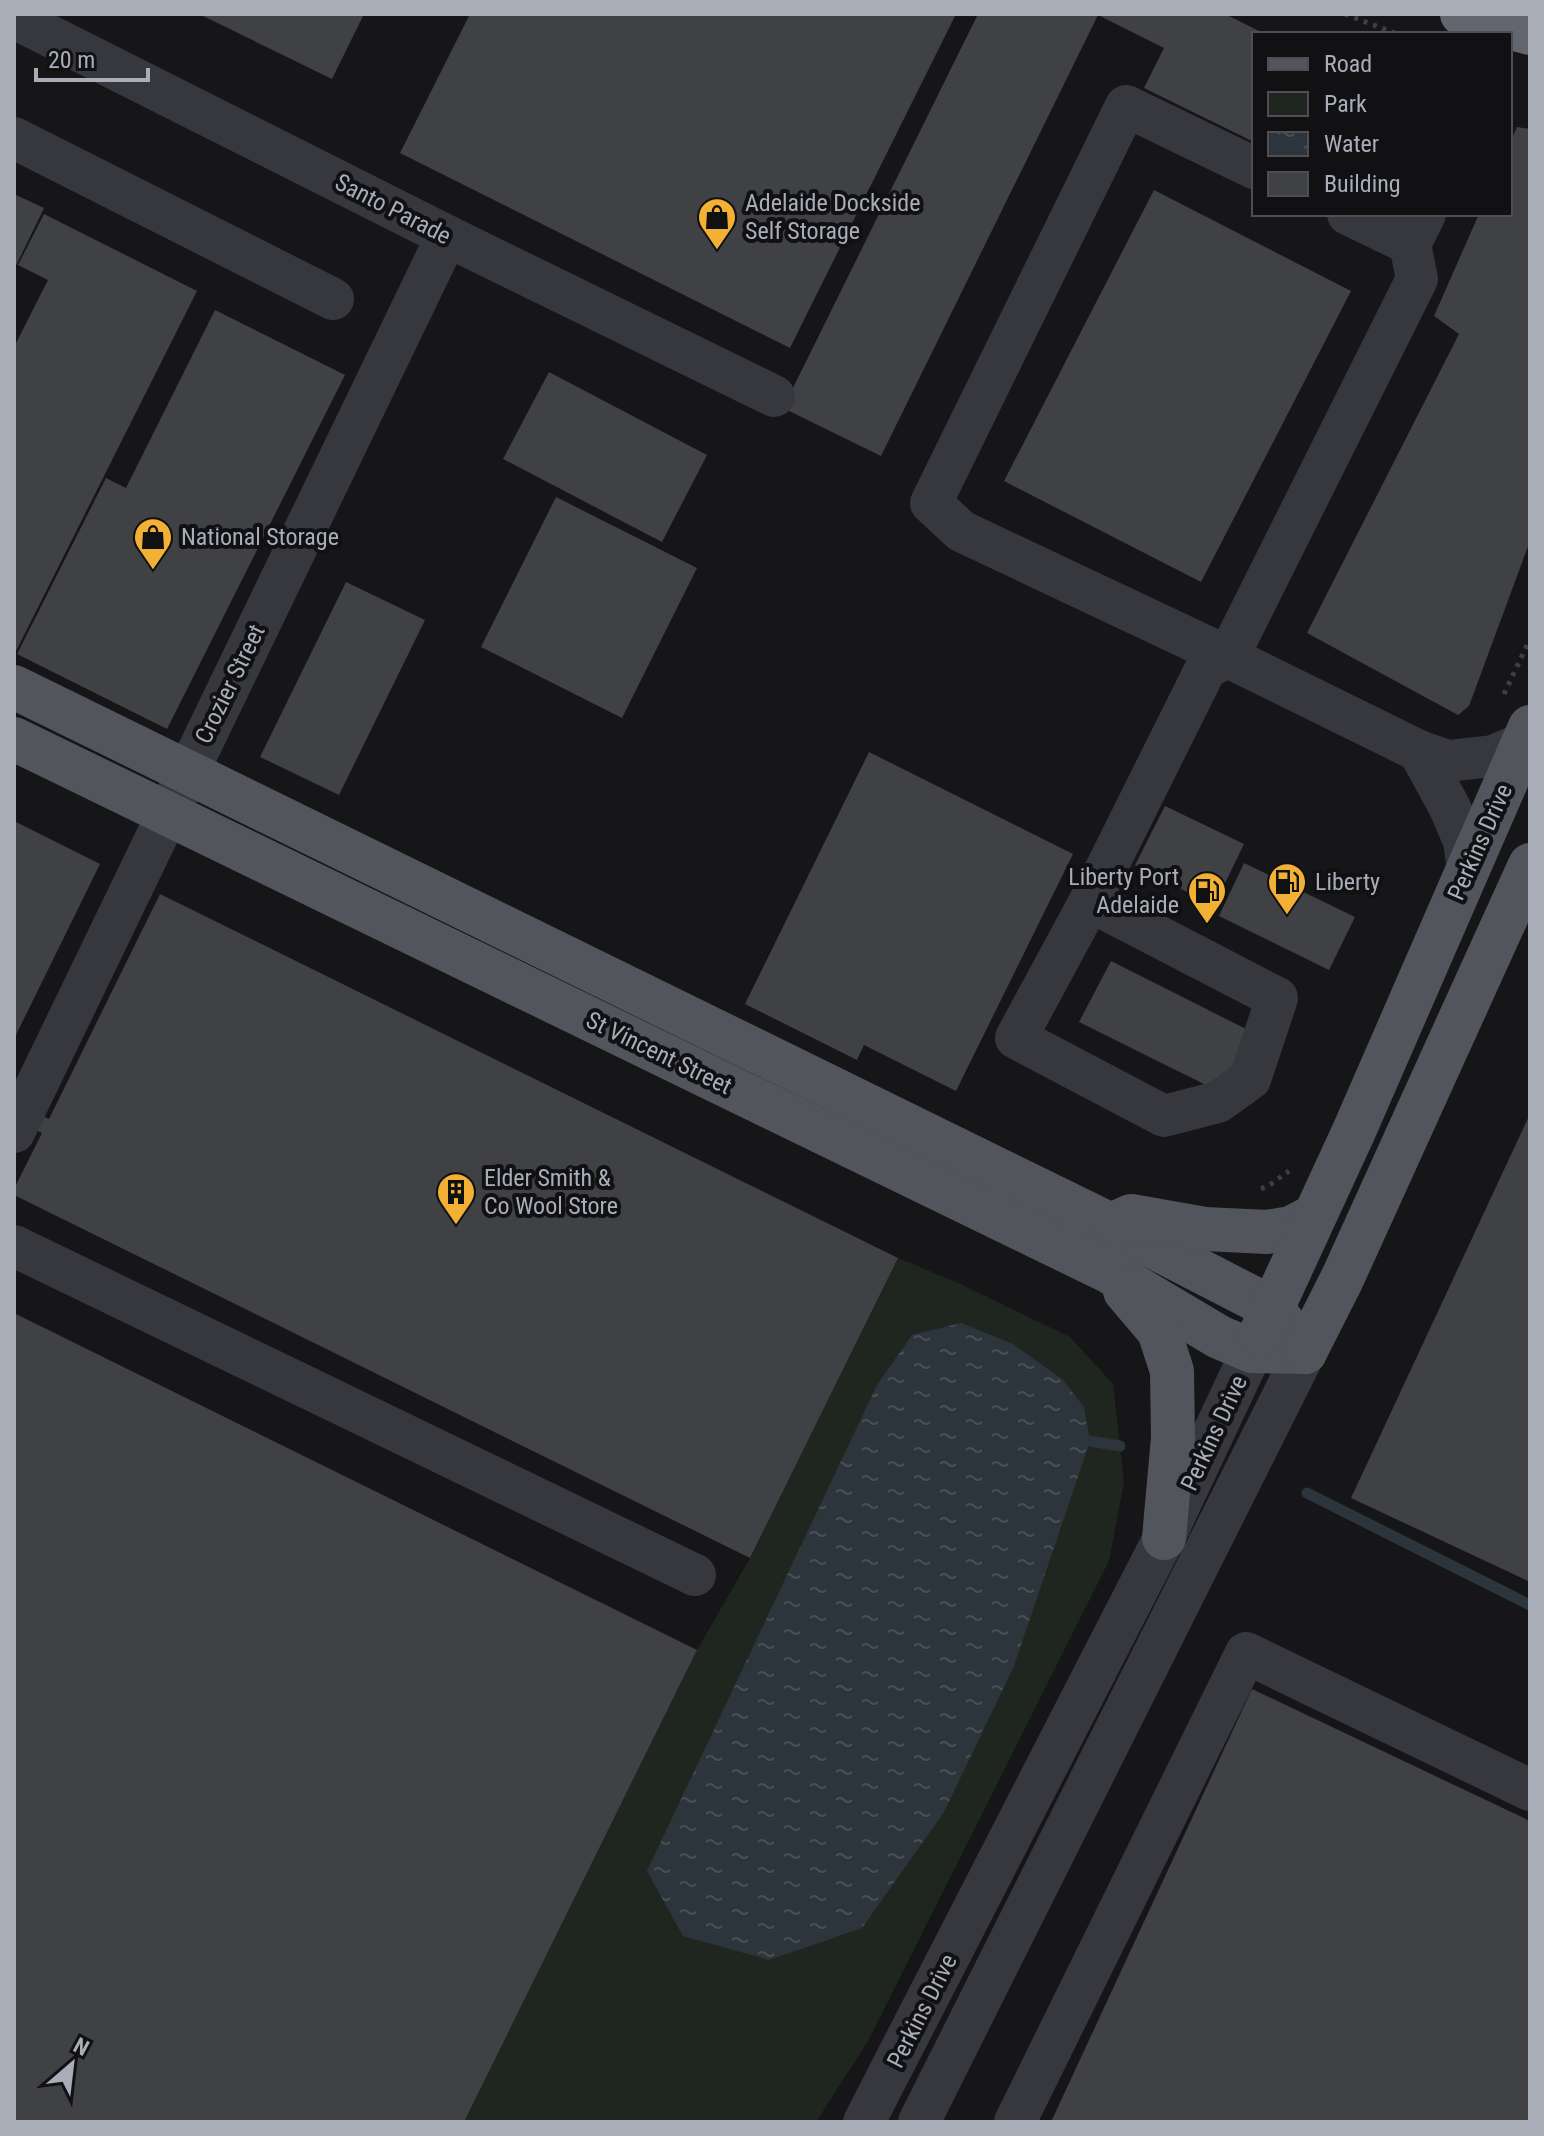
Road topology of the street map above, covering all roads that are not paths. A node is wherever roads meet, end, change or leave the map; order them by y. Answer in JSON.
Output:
{"nodes":[{"id":1,"x":1462,"y":14,"type":"edge"},
{"id":2,"x":14,"y":18,"type":"edge"},
{"id":3,"x":1530,"y":33,"type":"edge"},
{"id":4,"x":14,"y":138,"type":"edge"},
{"id":5,"x":1252,"y":167,"type":"edge"},
{"id":6,"x":1357,"y":216,"type":"edge"},
{"id":7,"x":1418,"y":229,"type":"edge"},
{"id":8,"x":447,"y":236,"type":"junction"},
{"id":9,"x":333,"y":299,"type":"dead end"},
{"id":10,"x":774,"y":396,"type":"dead end"},
{"id":11,"x":1228,"y":657,"type":"junction"},
{"id":12,"x":14,"y":687,"type":"edge"},
{"id":13,"x":1526,"y":736,"type":"edge"},
{"id":14,"x":14,"y":739,"type":"edge"},
{"id":15,"x":1419,"y":751,"type":"junction"},
{"id":16,"x":189,"y":771,"type":"junction"},
{"id":17,"x":168,"y":815,"type":"junction"},
{"id":18,"x":1530,"y":865,"type":"edge"},
{"id":19,"x":1468,"y":869,"type":"junction"},
{"id":20,"x":1090,"y":901,"type":"junction"},
{"id":21,"x":14,"y":1132,"type":"edge"},
{"id":22,"x":1314,"y":1216,"type":"junction"},
{"id":23,"x":1111,"y":1225,"type":"junction"},
{"id":24,"x":14,"y":1246,"type":"edge"},
{"id":25,"x":1110,"y":1272,"type":"junction"},
{"id":26,"x":1272,"y":1308,"type":"junction"},
{"id":27,"x":1252,"y":1351,"type":"junction"},
{"id":28,"x":1305,"y":1352,"type":"junction"},
{"id":29,"x":1164,"y":1538,"type":"junction"},
{"id":30,"x":695,"y":1575,"type":"dead end"},
{"id":31,"x":1530,"y":1790,"type":"edge"},
{"id":32,"x":864,"y":2122,"type":"edge"},
{"id":33,"x":919,"y":2122,"type":"edge"},
{"id":34,"x":1015,"y":2122,"type":"edge"}],
"edges":[{"from":1,"to":3,"type":"highway"},
{"from":2,"to":8,"type":"street","name":"Santo Parade"},
{"from":4,"to":9,"type":"street"},
{"from":5,"to":11,"type":"street"},
{"from":6,"to":7,"type":"street"},
{"from":7,"to":11,"type":"street"},
{"from":8,"to":10,"type":"street","name":"Santo Parade"},
{"from":8,"to":16,"type":"street","name":"Crozier Street"},
{"from":11,"to":15,"type":"street"},
{"from":11,"to":20,"type":"street"},
{"from":12,"to":16,"type":"main road","name":"St Vincent Street"},
{"from":13,"to":15,"type":"street"},
{"from":13,"to":19,"type":"main road","name":"Perkins Drive"},
{"from":14,"to":17,"type":"main road","name":"St Vincent Street"},
{"from":15,"to":19,"type":"street"},
{"from":16,"to":17,"type":"street","name":"Crozier Street"},
{"from":16,"to":23,"type":"main road","name":"St Vincent Street"},
{"from":17,"to":21,"type":"street","name":"Crozier Street"},
{"from":17,"to":25,"type":"main road","name":"St Vincent Street"},
{"from":18,"to":28,"type":"main road","name":"Perkins Drive"},
{"from":19,"to":22,"type":"main road","name":"Perkins Drive"},
{"from":20,"to":20,"type":"street"},
{"from":22,"to":23,"type":"main road"},
{"from":22,"to":26,"type":"main road","name":"Perkins Drive"},
{"from":23,"to":26,"type":"main road","name":"St Vincent Street"},
{"from":24,"to":30,"type":"street"},
{"from":25,"to":27,"type":"main road","name":"St Vincent Street"},
{"from":25,"to":29,"type":"main road"},
{"from":26,"to":27,"type":"main road","name":"Perkins Drive"},
{"from":26,"to":28,"type":"main road"},
{"from":27,"to":28,"type":"main road","name":"St Vincent Street"},
{"from":27,"to":29,"type":"street","name":"Perkins Drive"},
{"from":28,"to":33,"type":"street","name":"Perkins Drive"},
{"from":29,"to":32,"type":"street","name":"Perkins Drive"},
{"from":31,"to":34,"type":"street"}]}
